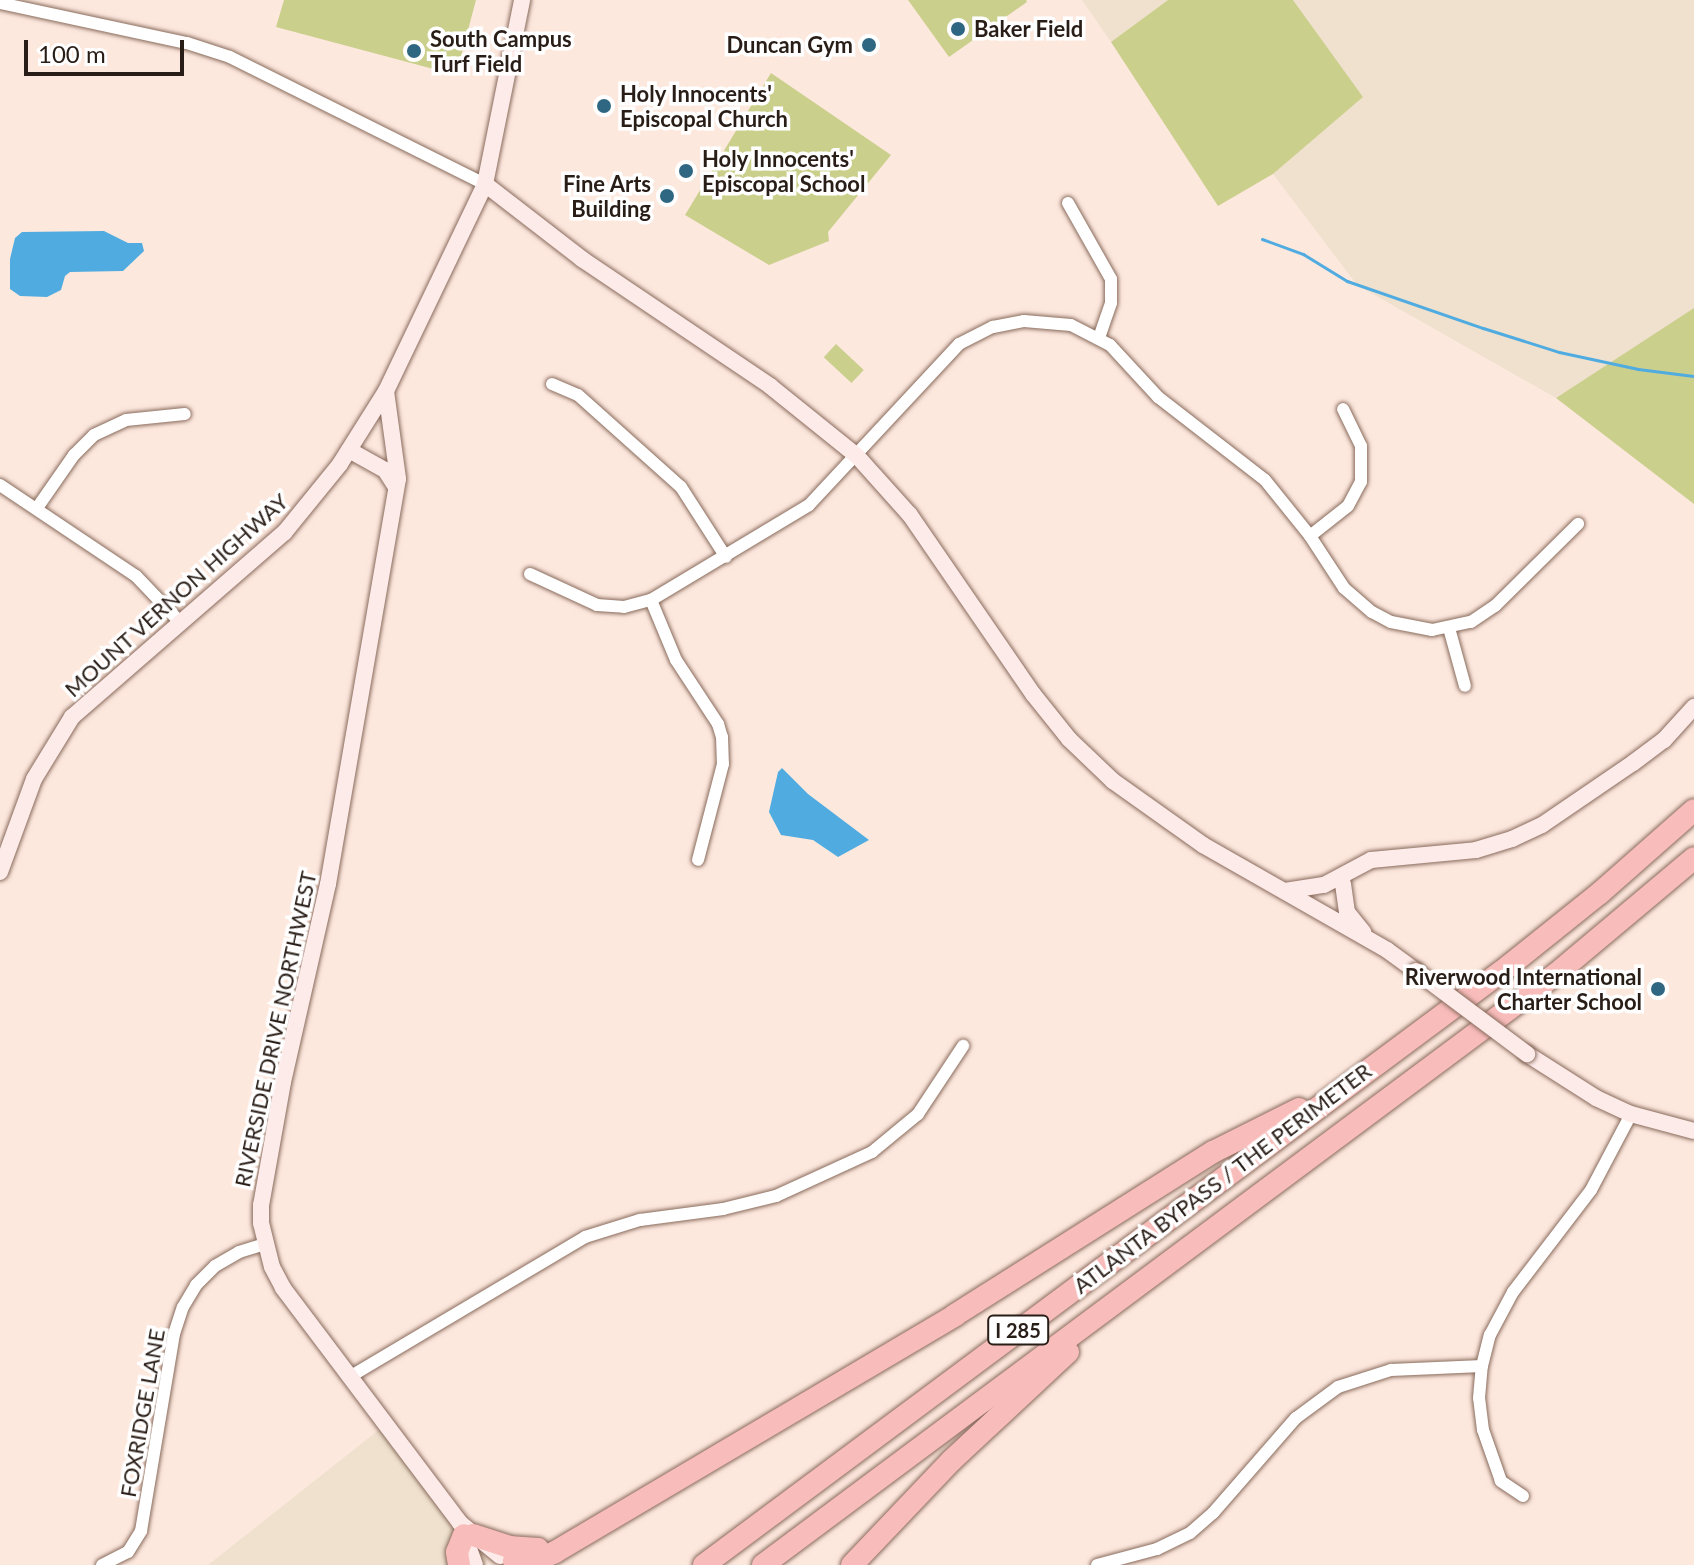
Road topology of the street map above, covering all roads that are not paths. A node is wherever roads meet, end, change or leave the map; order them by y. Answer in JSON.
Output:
{"nodes":[{"id":1,"x":522,"y":0,"type":"edge"},
{"id":2,"x":0,"y":3,"type":"edge"},
{"id":3,"x":485,"y":184,"type":"junction"},
{"id":4,"x":1068,"y":203,"type":"dead end"},
{"id":5,"x":1099,"y":337,"type":"junction"},
{"id":6,"x":552,"y":384,"type":"dead end"},
{"id":7,"x":386,"y":391,"type":"junction"},
{"id":8,"x":1343,"y":409,"type":"dead end"},
{"id":9,"x":185,"y":414,"type":"dead end"},
{"id":10,"x":349,"y":450,"type":"junction"},
{"id":11,"x":857,"y":456,"type":"junction"},
{"id":12,"x":0,"y":485,"type":"edge"},
{"id":13,"x":396,"y":487,"type":"junction"},
{"id":14,"x":37,"y":508,"type":"junction"},
{"id":15,"x":1578,"y":524,"type":"dead end"},
{"id":16,"x":1310,"y":536,"type":"junction"},
{"id":17,"x":726,"y":557,"type":"junction"},
{"id":18,"x":530,"y":574,"type":"dead end"},
{"id":19,"x":651,"y":600,"type":"junction"},
{"id":20,"x":180,"y":622,"type":"junction"},
{"id":21,"x":1449,"y":628,"type":"junction"},
{"id":22,"x":1465,"y":686,"type":"dead end"},
{"id":23,"x":1694,"y":707,"type":"edge"},
{"id":24,"x":1694,"y":810,"type":"edge"},
{"id":25,"x":1694,"y":858,"type":"edge"},
{"id":26,"x":698,"y":860,"type":"dead end"},
{"id":27,"x":1358,"y":866,"type":"junction"},
{"id":28,"x":0,"y":872,"type":"edge"},
{"id":29,"x":1343,"y":884,"type":"junction"},
{"id":30,"x":1284,"y":891,"type":"junction"},
{"id":31,"x":1322,"y":913,"type":"junction"},
{"id":32,"x":1379,"y":946,"type":"junction"},
{"id":33,"x":963,"y":1046,"type":"dead end"},
{"id":34,"x":1334,"y":1096,"type":"junction"},
{"id":35,"x":1631,"y":1114,"type":"junction"},
{"id":36,"x":1694,"y":1131,"type":"edge"},
{"id":37,"x":265,"y":1244,"type":"junction"},
{"id":38,"x":1142,"y":1283,"type":"junction"},
{"id":39,"x":1482,"y":1366,"type":"junction"},
{"id":40,"x":351,"y":1376,"type":"junction"},
{"id":41,"x":1523,"y":1496,"type":"dead end"},
{"id":42,"x":466,"y":1531,"type":"junction"},
{"id":43,"x":574,"y":1541,"type":"junction"},
{"id":44,"x":511,"y":1561,"type":"edge"},
{"id":45,"x":102,"y":1565,"type":"edge"},
{"id":46,"x":459,"y":1565,"type":"edge"},
{"id":47,"x":478,"y":1565,"type":"edge"},
{"id":48,"x":704,"y":1565,"type":"edge"},
{"id":49,"x":763,"y":1565,"type":"edge"},
{"id":50,"x":852,"y":1565,"type":"edge"},
{"id":51,"x":1097,"y":1565,"type":"edge"}],
"edges":[{"from":1,"to":3,"type":"street","name":"MOUNT VERNON HIGHWAY"},
{"from":2,"to":3,"type":"street"},
{"from":3,"to":7,"type":"street","name":"MOUNT VERNON HIGHWAY"},
{"from":3,"to":11,"type":"street"},
{"from":4,"to":5,"type":"street"},
{"from":5,"to":11,"type":"street"},
{"from":5,"to":16,"type":"street"},
{"from":6,"to":17,"type":"street"},
{"from":7,"to":10,"type":"street","name":"MOUNT VERNON HIGHWAY"},
{"from":7,"to":13,"type":"street","name":"RIVERSIDE DRIVE NORTHWEST"},
{"from":8,"to":16,"type":"street"},
{"from":9,"to":14,"type":"street"},
{"from":10,"to":13,"type":"street"},
{"from":10,"to":20,"type":"street","name":"MOUNT VERNON HIGHWAY"},
{"from":11,"to":17,"type":"street"},
{"from":11,"to":30,"type":"street"},
{"from":12,"to":14,"type":"street"},
{"from":13,"to":37,"type":"street","name":"RIVERSIDE DRIVE NORTHWEST"},
{"from":14,"to":20,"type":"street"},
{"from":15,"to":21,"type":"street"},
{"from":16,"to":21,"type":"street"},
{"from":17,"to":19,"type":"street"},
{"from":18,"to":19,"type":"street"},
{"from":19,"to":26,"type":"street"},
{"from":20,"to":28,"type":"street","name":"MOUNT VERNON HIGHWAY"},
{"from":21,"to":22,"type":"street"},
{"from":23,"to":27,"type":"street"},
{"from":24,"to":34,"type":"highway","name":"ATLANTA BYPASS / THE PERIMETER","number":"I 285"},
{"from":25,"to":38,"type":"highway","name":"ATLANTA BYPASS / THE PERIMETER","number":"I 285"},
{"from":27,"to":29,"type":"street"},
{"from":27,"to":30,"type":"street"},
{"from":29,"to":31,"type":"street"},
{"from":29,"to":32,"type":"street"},
{"from":30,"to":31,"type":"street"},
{"from":31,"to":32,"type":"street"},
{"from":32,"to":35,"type":"street","bridge":true},
{"from":33,"to":40,"type":"street"},
{"from":34,"to":43,"type":"highway"},
{"from":34,"to":48,"type":"highway","name":"ATLANTA BYPASS / THE PERIMETER","number":"I 285"},
{"from":35,"to":36,"type":"street"},
{"from":35,"to":39,"type":"street"},
{"from":37,"to":40,"type":"street","name":"RIVERSIDE DRIVE NORTHWEST"},
{"from":37,"to":45,"type":"street","name":"FOXRIDGE LANE"},
{"from":38,"to":49,"type":"highway","name":"ATLANTA BYPASS / THE PERIMETER","number":"I 285"},
{"from":38,"to":50,"type":"highway"},
{"from":39,"to":41,"type":"street"},
{"from":39,"to":51,"type":"street"},
{"from":40,"to":42,"type":"street","name":"RIVERSIDE DRIVE NORTHWEST"},
{"from":42,"to":43,"type":"highway"},
{"from":42,"to":44,"type":"street","name":"RIVERSIDE DRIVE NORTHWEST"},
{"from":42,"to":46,"type":"highway"},
{"from":42,"to":47,"type":"street","name":"RIVERSIDE DRIVE NORTHWEST"},
{"from":43,"to":44,"type":"highway"},
{"from":44,"to":47,"type":"street"}]}
